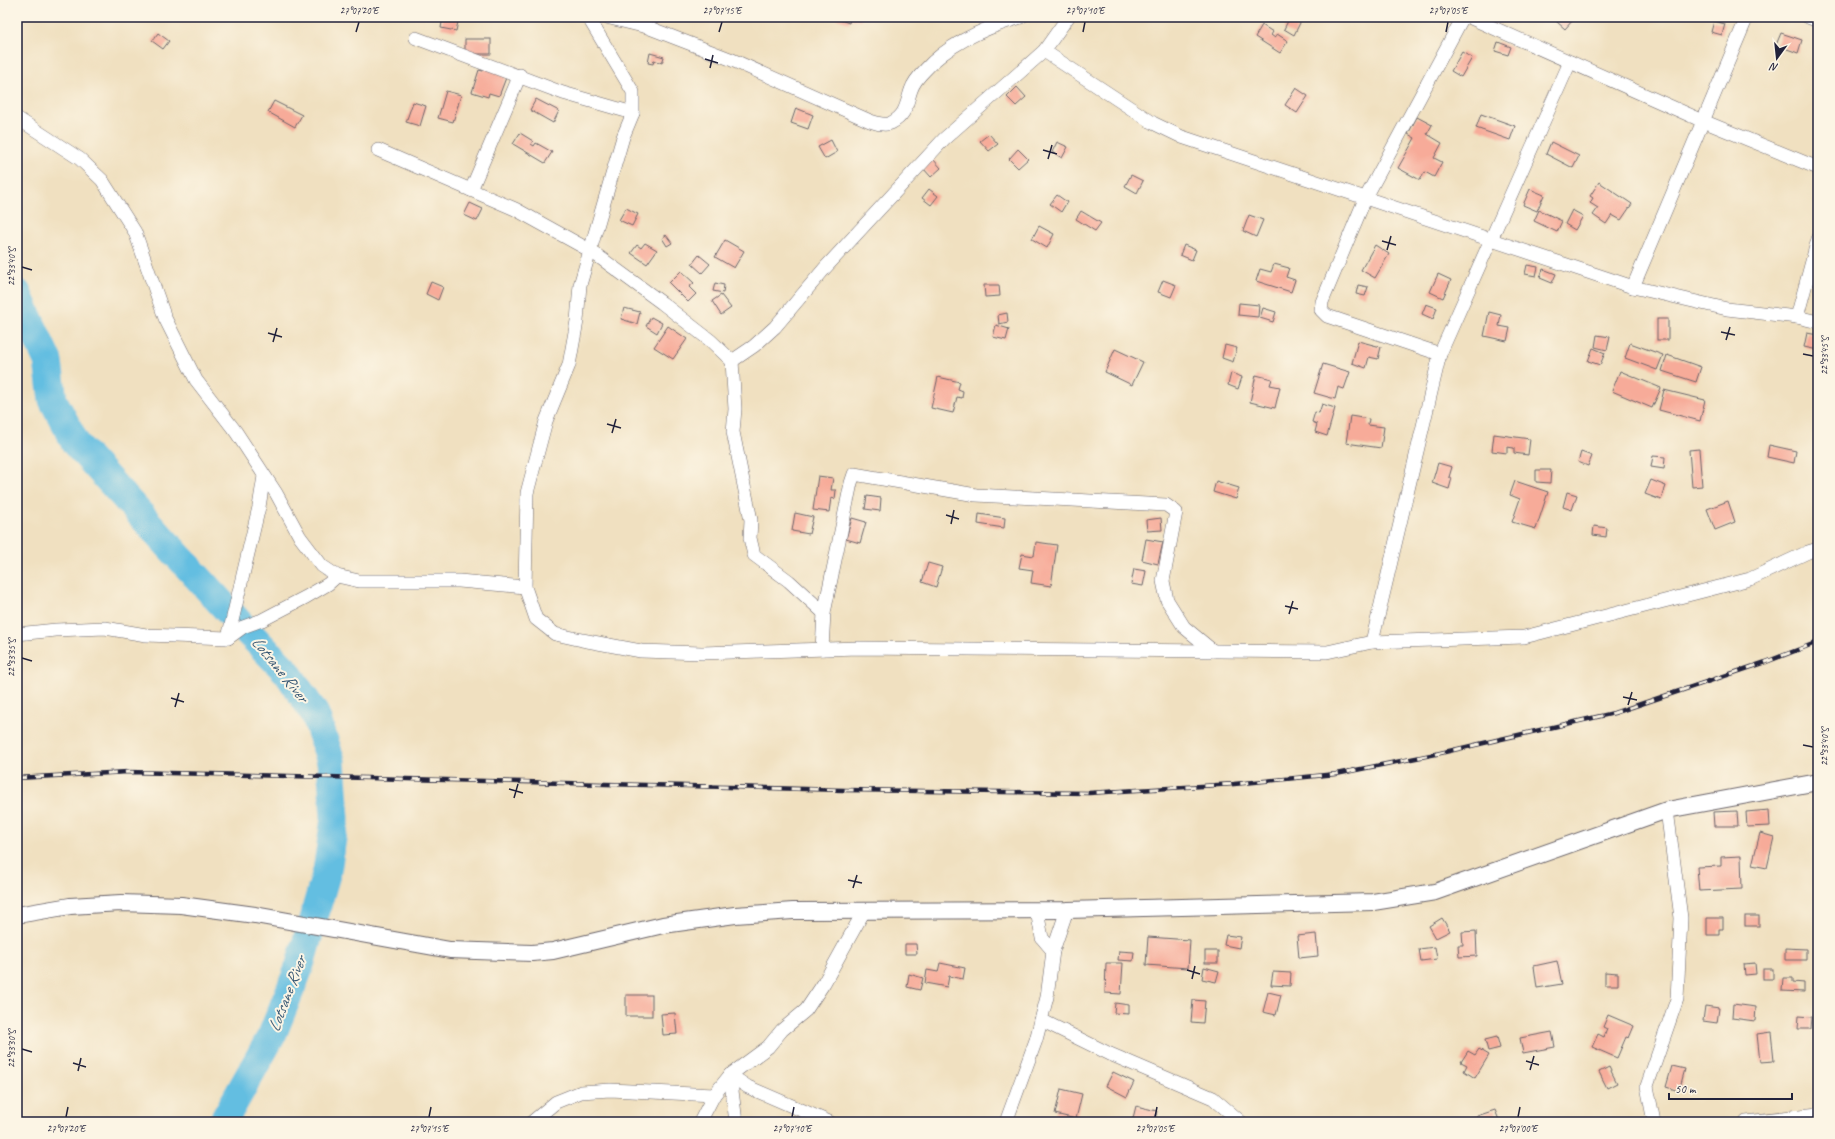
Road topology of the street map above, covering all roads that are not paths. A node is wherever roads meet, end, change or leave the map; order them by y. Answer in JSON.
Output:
{"nodes":[{"id":1,"x":588,"y":17,"type":"edge"},
{"id":2,"x":606,"y":17,"type":"edge"},
{"id":3,"x":1021,"y":17,"type":"edge"},
{"id":4,"x":1068,"y":17,"type":"edge"},
{"id":5,"x":1463,"y":17,"type":"edge"},
{"id":6,"x":1470,"y":17,"type":"edge"},
{"id":7,"x":1747,"y":17,"type":"edge"},
{"id":8,"x":1808,"y":17,"type":"edge"},
{"id":9,"x":1818,"y":21,"type":"edge"},
{"id":10,"x":416,"y":38,"type":"dead end"},
{"id":11,"x":1044,"y":51,"type":"junction"},
{"id":12,"x":1570,"y":62,"type":"junction"},
{"id":13,"x":520,"y":75,"type":"junction"},
{"id":14,"x":633,"y":113,"type":"junction"},
{"id":15,"x":17,"y":118,"type":"edge"},
{"id":16,"x":1703,"y":121,"type":"junction"},
{"id":17,"x":378,"y":150,"type":"dead end"},
{"id":18,"x":1818,"y":168,"type":"edge"},
{"id":19,"x":471,"y":190,"type":"junction"},
{"id":20,"x":1366,"y":198,"type":"junction"},
{"id":21,"x":1491,"y":239,"type":"junction"},
{"id":22,"x":1818,"y":239,"type":"edge"},
{"id":23,"x":591,"y":251,"type":"junction"},
{"id":24,"x":1632,"y":287,"type":"junction"},
{"id":25,"x":1797,"y":317,"type":"junction"},
{"id":26,"x":1818,"y":322,"type":"edge"},
{"id":27,"x":1440,"y":354,"type":"junction"},
{"id":28,"x":732,"y":361,"type":"junction"},
{"id":29,"x":264,"y":476,"type":"junction"},
{"id":30,"x":1818,"y":549,"type":"edge"},
{"id":31,"x":337,"y":576,"type":"junction"},
{"id":32,"x":525,"y":587,"type":"junction"},
{"id":33,"x":824,"y":613,"type":"junction"},
{"id":34,"x":17,"y":634,"type":"edge"},
{"id":35,"x":228,"y":638,"type":"junction"},
{"id":36,"x":1372,"y":642,"type":"junction"},
{"id":37,"x":822,"y":649,"type":"junction"},
{"id":38,"x":1213,"y":651,"type":"junction"},
{"id":39,"x":1818,"y":782,"type":"edge"},
{"id":40,"x":1667,"y":810,"type":"junction"},
{"id":41,"x":1067,"y":910,"type":"junction"},
{"id":42,"x":864,"y":911,"type":"junction"},
{"id":43,"x":1037,"y":911,"type":"junction"},
{"id":44,"x":17,"y":915,"type":"edge"},
{"id":45,"x":1053,"y":951,"type":"junction"},
{"id":46,"x":1041,"y":1020,"type":"junction"},
{"id":47,"x":730,"y":1075,"type":"junction"},
{"id":48,"x":714,"y":1095,"type":"junction"},
{"id":49,"x":1818,"y":1114,"type":"edge"},
{"id":50,"x":532,"y":1122,"type":"edge"},
{"id":51,"x":700,"y":1122,"type":"edge"},
{"id":52,"x":736,"y":1122,"type":"edge"},
{"id":53,"x":829,"y":1122,"type":"edge"},
{"id":54,"x":1006,"y":1122,"type":"edge"},
{"id":55,"x":1242,"y":1122,"type":"edge"},
{"id":56,"x":1654,"y":1122,"type":"edge"},
{"id":57,"x":1746,"y":1122,"type":"edge"}],
"edges":[{"from":1,"to":14,"type":"street"},
{"from":2,"to":3,"type":"street"},
{"from":4,"to":11,"type":"street"},
{"from":5,"to":20,"type":"street"},
{"from":6,"to":12,"type":"street"},
{"from":7,"to":16,"type":"street"},
{"from":8,"to":9,"type":"street"},
{"from":10,"to":13,"type":"street"},
{"from":11,"to":20,"type":"street"},
{"from":11,"to":28,"type":"street"},
{"from":12,"to":16,"type":"street"},
{"from":12,"to":21,"type":"street"},
{"from":13,"to":14,"type":"street"},
{"from":13,"to":19,"type":"street"},
{"from":14,"to":23,"type":"street"},
{"from":15,"to":29,"type":"street"},
{"from":16,"to":18,"type":"street"},
{"from":16,"to":24,"type":"street"},
{"from":17,"to":19,"type":"street"},
{"from":19,"to":23,"type":"street"},
{"from":20,"to":21,"type":"street"},
{"from":20,"to":27,"type":"street"},
{"from":21,"to":24,"type":"street"},
{"from":21,"to":27,"type":"street"},
{"from":22,"to":25,"type":"street"},
{"from":23,"to":28,"type":"street"},
{"from":23,"to":32,"type":"street"},
{"from":24,"to":25,"type":"street"},
{"from":25,"to":26,"type":"street"},
{"from":27,"to":36,"type":"street"},
{"from":28,"to":33,"type":"street"},
{"from":29,"to":31,"type":"street"},
{"from":29,"to":35,"type":"street"},
{"from":30,"to":36,"type":"street"},
{"from":31,"to":32,"type":"street"},
{"from":31,"to":35,"type":"street"},
{"from":32,"to":37,"type":"street"},
{"from":33,"to":37,"type":"street"},
{"from":33,"to":38,"type":"street"},
{"from":34,"to":35,"type":"street"},
{"from":36,"to":38,"type":"street"},
{"from":37,"to":38,"type":"street"},
{"from":39,"to":40,"type":"street"},
{"from":40,"to":41,"type":"street"},
{"from":40,"to":56,"type":"street"},
{"from":41,"to":43,"type":"street"},
{"from":41,"to":45,"type":"street"},
{"from":42,"to":43,"type":"street"},
{"from":42,"to":44,"type":"street"},
{"from":42,"to":47,"type":"street"},
{"from":43,"to":45,"type":"street"},
{"from":45,"to":46,"type":"street"},
{"from":46,"to":54,"type":"street"},
{"from":46,"to":55,"type":"street"},
{"from":47,"to":48,"type":"street"},
{"from":47,"to":52,"type":"street"},
{"from":47,"to":53,"type":"street"},
{"from":48,"to":50,"type":"street"},
{"from":48,"to":51,"type":"street"},
{"from":49,"to":57,"type":"street"}]}
